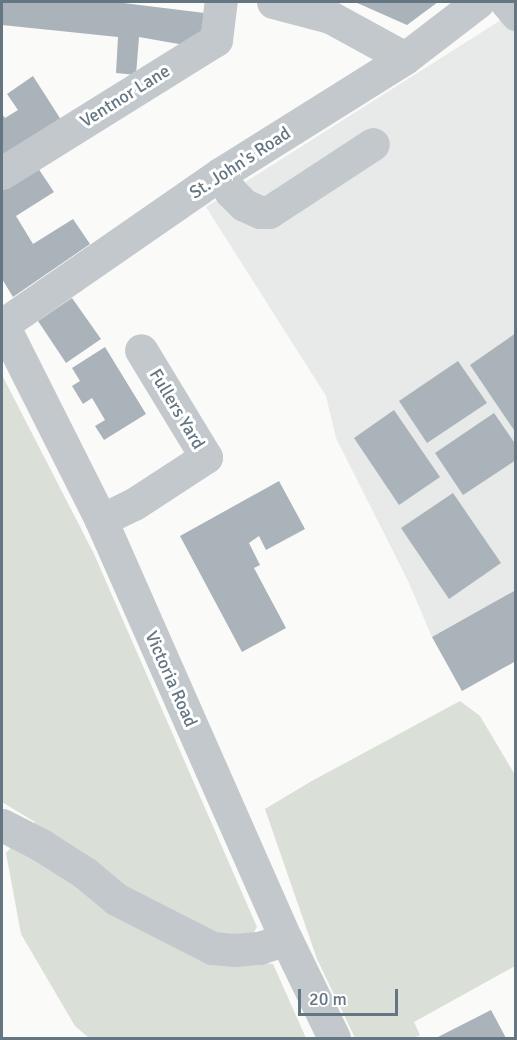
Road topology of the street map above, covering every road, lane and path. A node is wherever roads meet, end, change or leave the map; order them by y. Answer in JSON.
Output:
{"nodes":[{"id":1,"x":221,"y":2,"type":"edge"},
{"id":2,"x":273,"y":2,"type":"edge"},
{"id":3,"x":478,"y":2,"type":"edge"},
{"id":4,"x":506,"y":2,"type":"edge"},
{"id":5,"x":516,"y":14,"type":"edge"},
{"id":6,"x":405,"y":58,"type":"junction"},
{"id":7,"x":373,"y":144,"type":"dead end"},
{"id":8,"x":2,"y":173,"type":"edge"},
{"id":9,"x":220,"y":174,"type":"junction"},
{"id":10,"x":2,"y":324,"type":"edge"},
{"id":11,"x":141,"y":350,"type":"dead end"},
{"id":12,"x":101,"y":520,"type":"junction"},
{"id":13,"x":2,"y":825,"type":"edge"},
{"id":14,"x":286,"y":939,"type":"junction"},
{"id":15,"x":334,"y":1038,"type":"edge"}],
"edges":[{"from":1,"to":8,"type":"street","name":"Ventnor Lane"},
{"from":2,"to":6,"type":"street"},
{"from":3,"to":6,"type":"street","name":"St. John's Road"},
{"from":4,"to":5,"type":"street"},
{"from":6,"to":9,"type":"street","name":"St. John's Road"},
{"from":7,"to":9,"type":"street"},
{"from":9,"to":10,"type":"street","name":"St. John's Road"},
{"from":10,"to":12,"type":"street","name":"Victoria Road"},
{"from":11,"to":12,"type":"street","name":"Fullers Yard"},
{"from":12,"to":14,"type":"street","name":"Victoria Road"},
{"from":13,"to":14,"type":"street"},
{"from":14,"to":15,"type":"street","name":"Victoria Road"}]}
